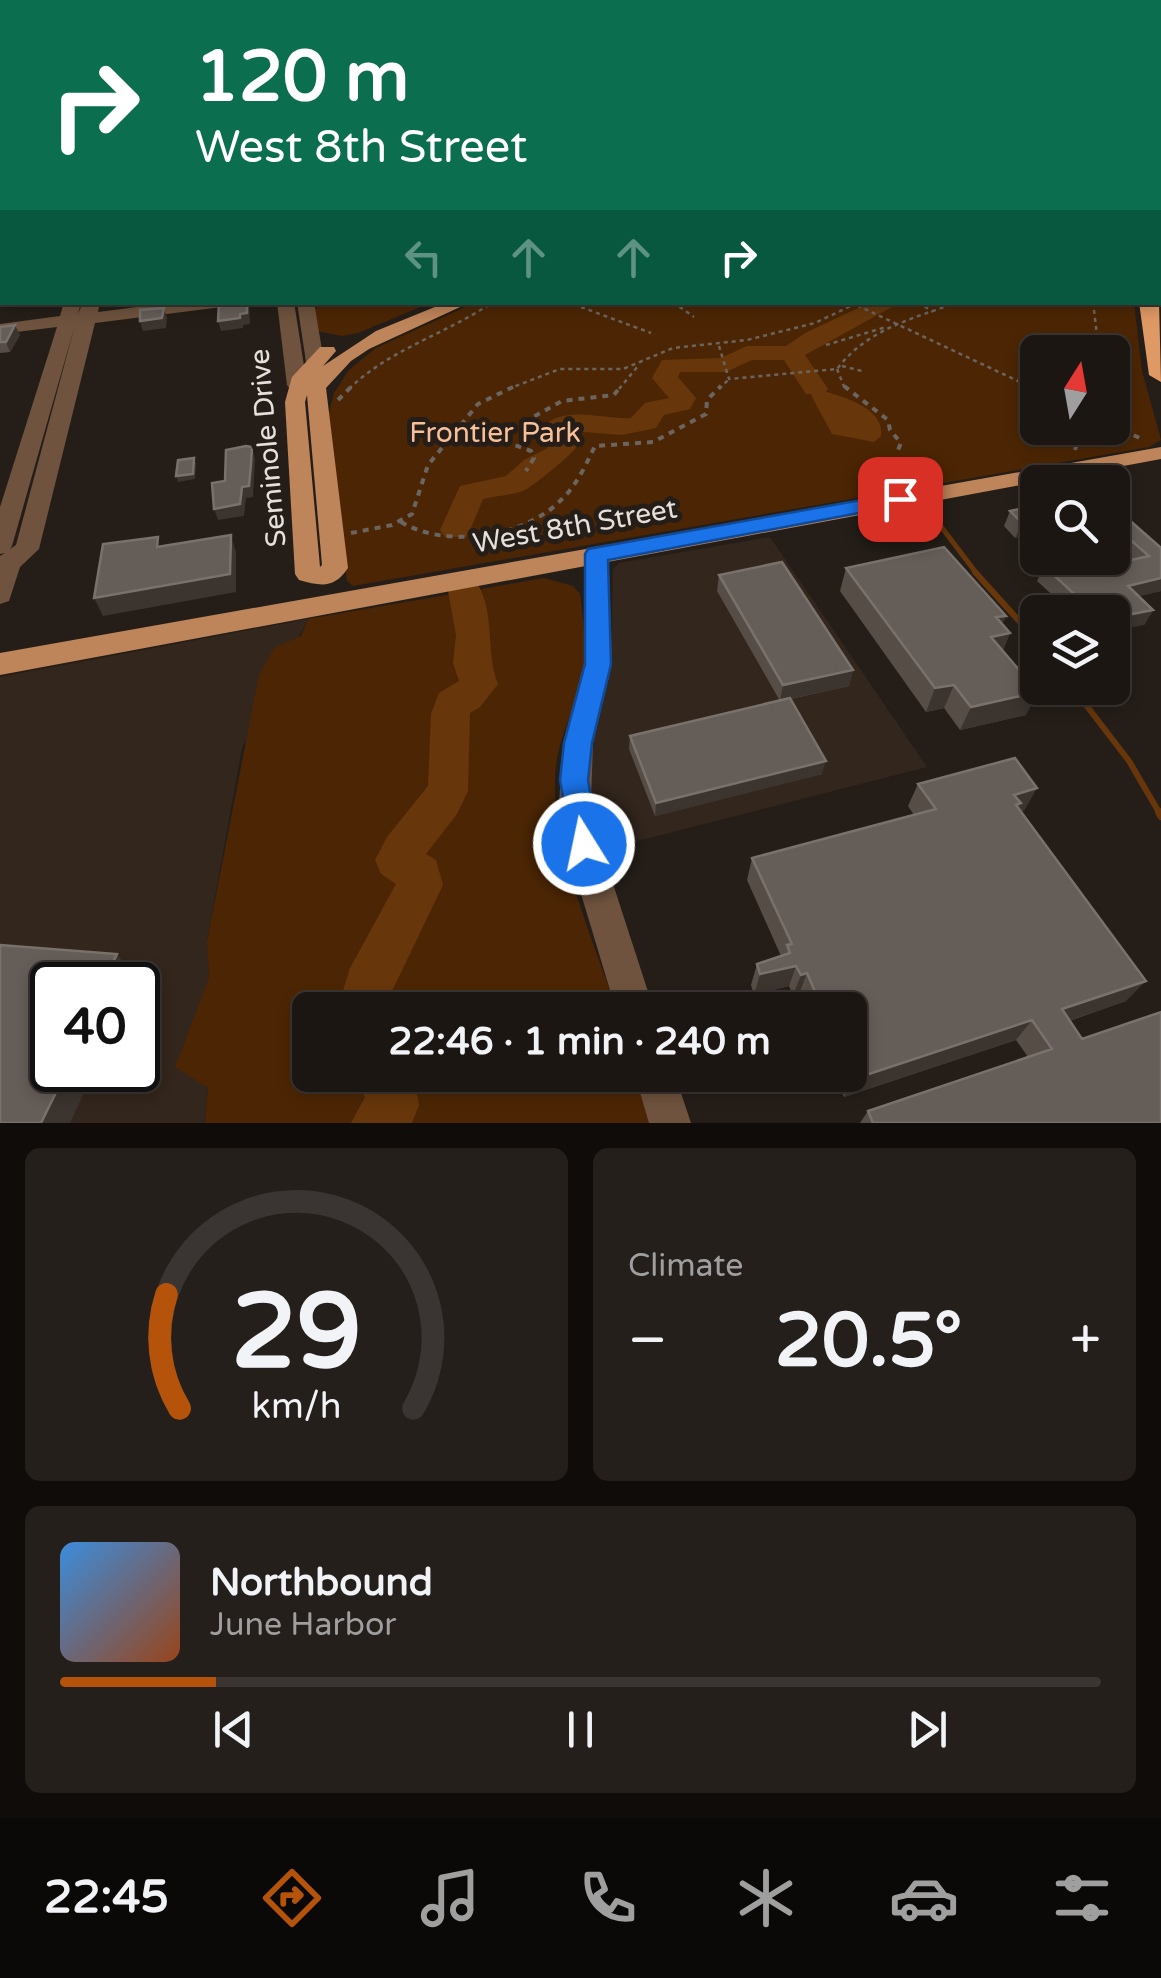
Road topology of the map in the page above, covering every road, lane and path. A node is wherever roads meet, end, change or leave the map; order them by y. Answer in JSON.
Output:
{"nodes":[{"id":1,"x":175,"y":305,"type":"edge"},
{"id":2,"x":285,"y":305,"type":"edge"},
{"id":3,"x":305,"y":305,"type":"edge"},
{"id":4,"x":427,"y":305,"type":"edge"},
{"id":5,"x":456,"y":305,"type":"edge"},
{"id":6,"x":488,"y":305,"type":"edge"},
{"id":7,"x":678,"y":305,"type":"edge"},
{"id":8,"x":851,"y":305,"type":"edge"},
{"id":9,"x":858,"y":305,"type":"edge"},
{"id":10,"x":922,"y":305,"type":"edge"},
{"id":11,"x":951,"y":305,"type":"edge"},
{"id":12,"x":1093,"y":305,"type":"edge"},
{"id":13,"x":1149,"y":305,"type":"edge"},
{"id":14,"x":580,"y":307,"type":"dead end"},
{"id":15,"x":80,"y":311,"type":"edge"},
{"id":16,"x":933,"y":312,"type":"junction"},
{"id":17,"x":694,"y":316,"type":"dead end"},
{"id":18,"x":893,"y":325,"type":"junction"},
{"id":19,"x":0,"y":329,"type":"edge"},
{"id":20,"x":651,"y":333,"type":"dead end"},
{"id":21,"x":1098,"y":335,"type":"edge"},
{"id":22,"x":826,"y":345,"type":"dead end"},
{"id":23,"x":719,"y":346,"type":"junction"},
{"id":24,"x":292,"y":360,"type":"junction"},
{"id":25,"x":721,"y":360,"type":"joint"},
{"id":26,"x":638,"y":366,"type":"junction"},
{"id":27,"x":723,"y":368,"type":"joint"},
{"id":28,"x":839,"y":368,"type":"junction"},
{"id":29,"x":323,"y":369,"type":"junction"},
{"id":30,"x":862,"y":371,"type":"dead end"},
{"id":31,"x":794,"y":375,"type":"joint"},
{"id":32,"x":1161,"y":375,"type":"edge"},
{"id":33,"x":729,"y":379,"type":"junction"},
{"id":34,"x":1020,"y":382,"type":"edge"},
{"id":35,"x":298,"y":385,"type":"junction"},
{"id":36,"x":340,"y":395,"type":"dead end"},
{"id":37,"x":524,"y":422,"type":"dead end"},
{"id":38,"x":58,"y":428,"type":"junction"},
{"id":39,"x":35,"y":431,"type":"junction"},
{"id":40,"x":1130,"y":434,"type":"edge"},
{"id":41,"x":493,"y":437,"type":"dead end"},
{"id":42,"x":1077,"y":445,"type":"edge"},
{"id":43,"x":1153,"y":446,"type":"edge"},
{"id":44,"x":898,"y":450,"type":"dead end"},
{"id":45,"x":1075,"y":450,"type":"dead end"},
{"id":46,"x":526,"y":471,"type":"dead end"},
{"id":47,"x":400,"y":522,"type":"junction"},
{"id":48,"x":350,"y":533,"type":"dead end"},
{"id":49,"x":596,"y":554,"type":"junction"},
{"id":50,"x":3,"y":555,"type":"edge"},
{"id":51,"x":323,"y":591,"type":"junction"},
{"id":52,"x":0,"y":595,"type":"edge"},
{"id":53,"x":0,"y":664,"type":"edge"},
{"id":54,"x":629,"y":992,"type":"edge"},
{"id":55,"x":660,"y":1092,"type":"edge"},
{"id":56,"x":670,"y":1123,"type":"edge"}],
"edges":[{"from":1,"to":15,"type":"street"},
{"from":2,"to":24,"type":"street","name":"Seminole Drive"},
{"from":3,"to":29,"type":"street","name":"Seminole Drive"},
{"from":4,"to":29,"type":"main road"},
{"from":5,"to":29,"type":"main road"},
{"from":6,"to":36,"type":"path"},
{"from":7,"to":17,"type":"path"},
{"from":8,"to":23,"type":"path"},
{"from":9,"to":18,"type":"path"},
{"from":10,"to":16,"type":"path"},
{"from":11,"to":16,"type":"path"},
{"from":12,"to":21,"type":"path"},
{"from":13,"to":32,"type":"highway"},
{"from":14,"to":20,"type":"path"},
{"from":15,"to":19,"type":"street"},
{"from":15,"to":38,"type":"street"},
{"from":15,"to":39,"type":"street"},
{"from":16,"to":18,"type":"path"},
{"from":18,"to":22,"type":"path"},
{"from":18,"to":28,"type":"path"},
{"from":18,"to":34,"type":"path"},
{"from":23,"to":25,"type":"path"},
{"from":23,"to":26,"type":"path"},
{"from":24,"to":29,"type":"main road"},
{"from":24,"to":35,"type":"street","name":"Seminole Drive"},
{"from":25,"to":27,"type":"path"},
{"from":26,"to":37,"type":"path"},
{"from":26,"to":47,"type":"path"},
{"from":27,"to":33,"type":"path"},
{"from":28,"to":30,"type":"path"},
{"from":28,"to":31,"type":"path"},
{"from":28,"to":44,"type":"path"},
{"from":29,"to":35,"type":"main road"},
{"from":29,"to":51,"type":"main road","name":"Seminole Drive"},
{"from":31,"to":33,"type":"path"},
{"from":33,"to":47,"type":"path"},
{"from":35,"to":51,"type":"main road","name":"Seminole Drive"},
{"from":38,"to":39,"type":"street"},
{"from":38,"to":50,"type":"street"},
{"from":39,"to":50,"type":"street"},
{"from":40,"to":43,"type":"path"},
{"from":41,"to":46,"type":"path"},
{"from":42,"to":45,"type":"path"},
{"from":43,"to":49,"type":"main road","name":"West 8th Street"},
{"from":47,"to":48,"type":"path"},
{"from":49,"to":51,"type":"main road","name":"West 8th Street"},
{"from":49,"to":54,"type":"street"},
{"from":50,"to":52,"type":"street"},
{"from":51,"to":53,"type":"main road","name":"West 8th Street"},
{"from":55,"to":56,"type":"street"}]}
